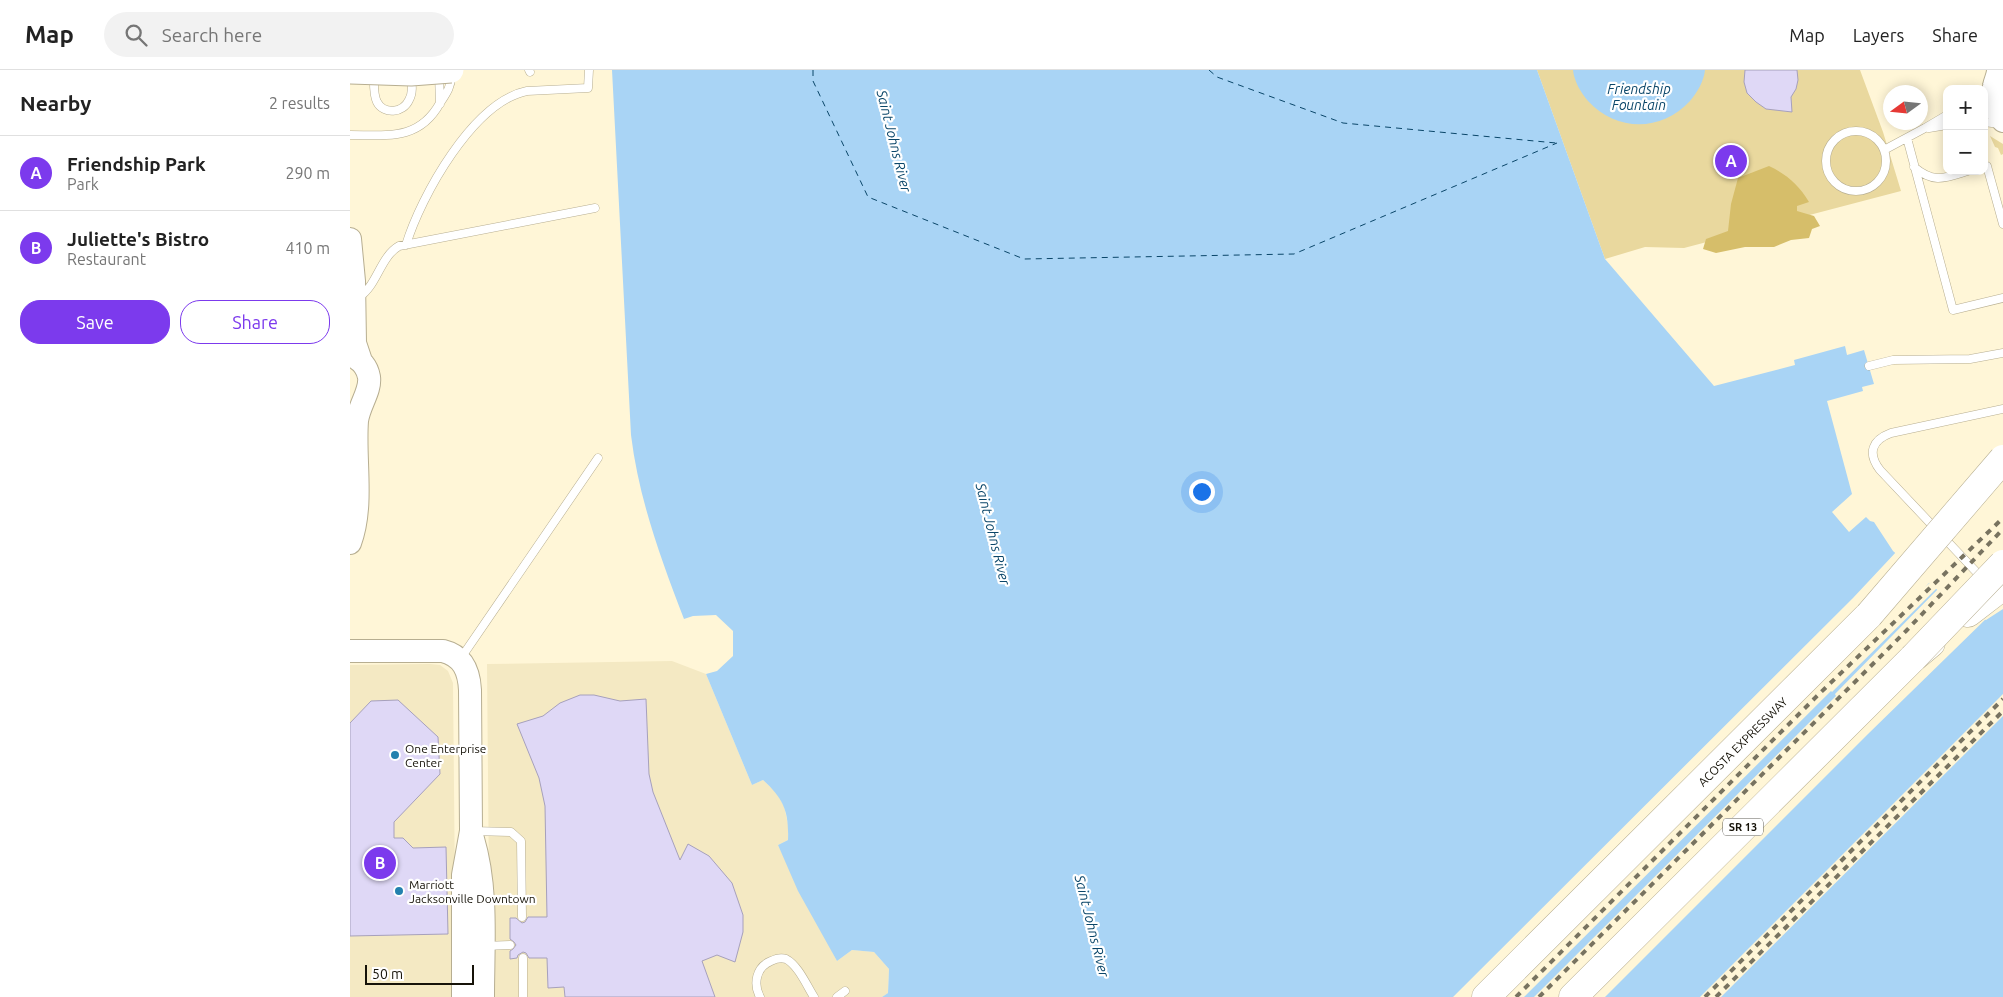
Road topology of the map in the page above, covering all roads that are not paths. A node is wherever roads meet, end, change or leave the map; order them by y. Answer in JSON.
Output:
{"nodes":[{"id":1,"x":374,"y":70,"type":"edge"},
{"id":2,"x":411,"y":70,"type":"edge"},
{"id":3,"x":439,"y":70,"type":"edge"},
{"id":4,"x":451,"y":70,"type":"edge"},
{"id":5,"x":589,"y":70,"type":"edge"},
{"id":6,"x":350,"y":71,"type":"edge"},
{"id":7,"x":1996,"y":78,"type":"edge"},
{"id":8,"x":440,"y":104,"type":"junction"},
{"id":9,"x":1943,"y":117,"type":"edge"},
{"id":10,"x":1988,"y":122,"type":"edge"},
{"id":11,"x":2003,"y":122,"type":"edge"},
{"id":12,"x":1928,"y":126,"type":"edge"},
{"id":13,"x":1943,"y":126,"type":"edge"},
{"id":14,"x":1928,"y":128,"type":"edge"},
{"id":15,"x":1921,"y":130,"type":"edge"},
{"id":16,"x":350,"y":135,"type":"edge"},
{"id":17,"x":1906,"y":138,"type":"junction"},
{"id":18,"x":1884,"y":150,"type":"junction"},
{"id":19,"x":1914,"y":167,"type":"junction"},
{"id":20,"x":1988,"y":170,"type":"edge"},
{"id":21,"x":1954,"y":175,"type":"edge"},
{"id":22,"x":595,"y":208,"type":"dead end"},
{"id":23,"x":2003,"y":224,"type":"edge"},
{"id":24,"x":350,"y":239,"type":"edge"},
{"id":25,"x":406,"y":245,"type":"junction"},
{"id":26,"x":2003,"y":298,"type":"edge"},
{"id":27,"x":355,"y":299,"type":"junction"},
{"id":28,"x":2003,"y":353,"type":"edge"},
{"id":29,"x":356,"y":358,"type":"edge"},
{"id":30,"x":1869,"y":366,"type":"dead end"},
{"id":31,"x":356,"y":403,"type":"edge"},
{"id":32,"x":2003,"y":409,"type":"edge"},
{"id":33,"x":598,"y":458,"type":"dead end"},
{"id":34,"x":2003,"y":459,"type":"edge"},
{"id":35,"x":2003,"y":488,"type":"edge"},
{"id":36,"x":350,"y":543,"type":"edge"},
{"id":37,"x":2003,"y":564,"type":"edge"},
{"id":38,"x":2003,"y":578,"type":"edge"},
{"id":39,"x":2003,"y":586,"type":"edge"},
{"id":40,"x":1869,"y":614,"type":"junction"},
{"id":41,"x":350,"y":651,"type":"edge"},
{"id":42,"x":1913,"y":658,"type":"junction"},
{"id":43,"x":460,"y":660,"type":"junction"},
{"id":44,"x":471,"y":831,"type":"junction"},
{"id":45,"x":522,"y":918,"type":"dead end"},
{"id":46,"x":510,"y":945,"type":"dead end"},
{"id":47,"x":472,"y":946,"type":"junction"},
{"id":48,"x":522,"y":958,"type":"dead end"},
{"id":49,"x":845,"y":991,"type":"dead end"},
{"id":50,"x":463,"y":997,"type":"edge"},
{"id":51,"x":483,"y":997,"type":"edge"},
{"id":52,"x":523,"y":997,"type":"edge"},
{"id":53,"x":760,"y":997,"type":"edge"},
{"id":54,"x":814,"y":997,"type":"edge"},
{"id":55,"x":837,"y":997,"type":"edge"},
{"id":56,"x":1486,"y":997,"type":"edge"},
{"id":57,"x":1573,"y":997,"type":"edge"}],
"edges":[{"from":1,"to":2,"type":"lane"},
{"from":3,"to":8,"type":"lane"},
{"from":4,"to":6,"type":"main road","bridge":true},
{"from":4,"to":8,"type":"lane"},
{"from":5,"to":25,"type":"lane"},
{"from":7,"to":11,"type":"street"},
{"from":8,"to":16,"type":"lane"},
{"from":9,"to":12,"type":"lane"},
{"from":10,"to":11,"type":"lane"},
{"from":13,"to":14,"type":"lane"},
{"from":15,"to":17,"type":"lane"},
{"from":17,"to":18,"type":"lane"},
{"from":17,"to":19,"type":"lane"},
{"from":18,"to":18,"type":"lane"},
{"from":19,"to":21,"type":"lane"},
{"from":19,"to":26,"type":"lane"},
{"from":20,"to":23,"type":"lane"},
{"from":22,"to":25,"type":"lane"},
{"from":24,"to":27,"type":"street"},
{"from":25,"to":27,"type":"lane"},
{"from":27,"to":29,"type":"street"},
{"from":28,"to":30,"type":"lane"},
{"from":29,"to":31,"type":"street"},
{"from":31,"to":36,"type":"street"},
{"from":32,"to":38,"type":"lane"},
{"from":33,"to":43,"type":"lane"},
{"from":34,"to":40,"type":"highway","bridge":true},
{"from":35,"to":40,"type":"highway","name":"ACOSTA EXPRESSWAY","bridge":true},
{"from":37,"to":42,"type":"highway","bridge":true},
{"from":39,"to":42,"type":"highway","number":"SR 13","bridge":true},
{"from":40,"to":56,"type":"highway","name":"ACOSTA EXPRESSWAY"},
{"from":41,"to":43,"type":"street"},
{"from":42,"to":57,"type":"highway","number":"SR 13"},
{"from":43,"to":44,"type":"street"},
{"from":44,"to":45,"type":"lane"},
{"from":44,"to":47,"type":"street"},
{"from":46,"to":47,"type":"lane"},
{"from":47,"to":50,"type":"street"},
{"from":47,"to":51,"type":"street"},
{"from":48,"to":52,"type":"lane"},
{"from":49,"to":55,"type":"lane"},
{"from":53,"to":54,"type":"lane"}]}
